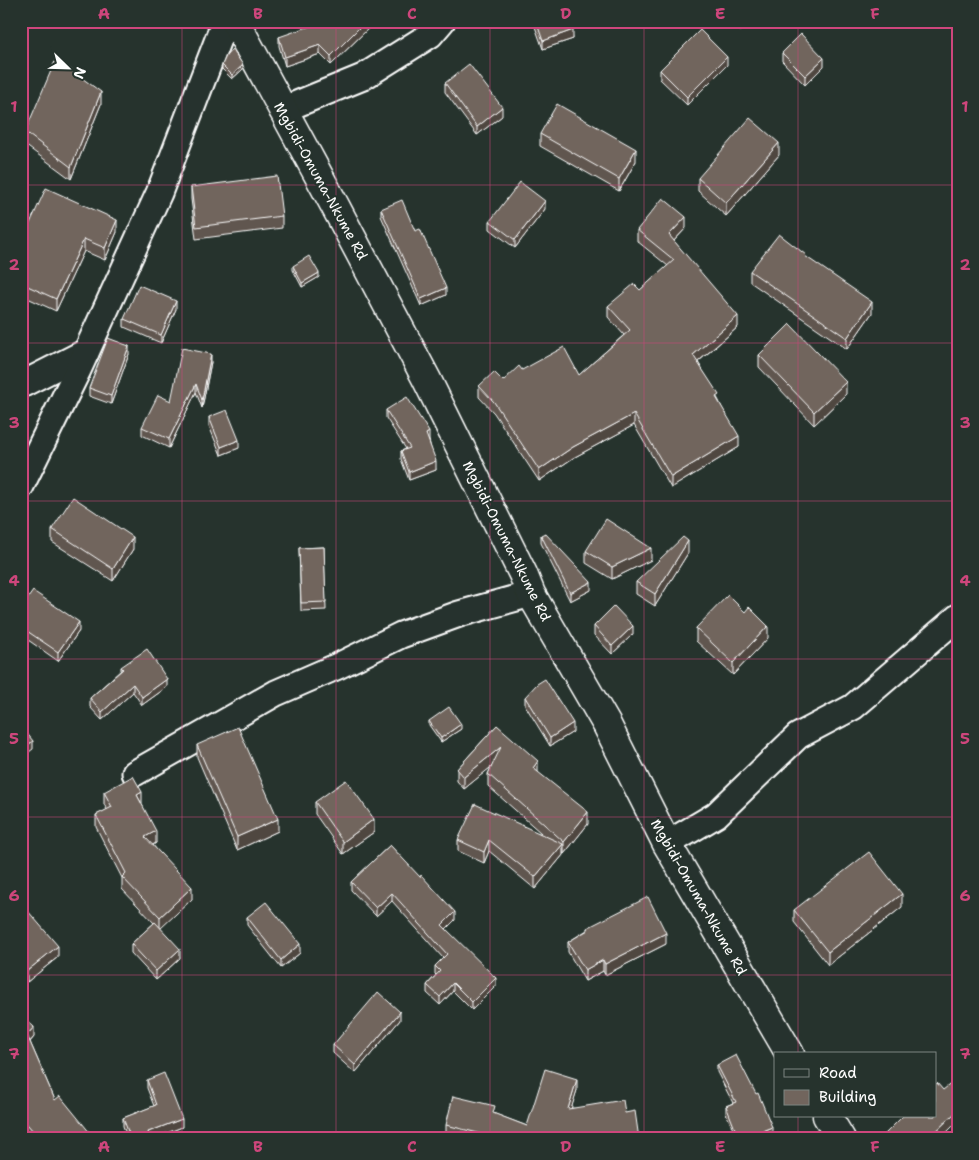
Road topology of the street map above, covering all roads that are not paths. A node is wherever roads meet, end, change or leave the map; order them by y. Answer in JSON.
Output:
{"nodes":[{"id":1,"x":225,"y":21,"type":"edge"},
{"id":2,"x":235,"y":21,"type":"edge"},
{"id":3,"x":442,"y":21,"type":"edge"},
{"id":4,"x":282,"y":110,"type":"junction"},
{"id":5,"x":86,"y":352,"type":"junction"},
{"id":6,"x":21,"y":385,"type":"edge"},
{"id":7,"x":21,"y":486,"type":"edge"},
{"id":8,"x":531,"y":594,"type":"junction"},
{"id":9,"x":958,"y":617,"type":"edge"},
{"id":10,"x":134,"y":773,"type":"dead end"},
{"id":11,"x":667,"y":844,"type":"junction"},
{"id":12,"x":789,"y":1052,"type":"edge"},
{"id":13,"x":829,"y":1118,"type":"edge"},
{"id":14,"x":841,"y":1139,"type":"edge"}],
"edges":[{"from":1,"to":5,"type":"street"},
{"from":2,"to":4,"type":"street","name":"Mgbidi-Omuma-Nkume Rd"},
{"from":3,"to":4,"type":"street"},
{"from":4,"to":8,"type":"street","name":"Mgbidi-Omuma-Nkume Rd"},
{"from":5,"to":6,"type":"street"},
{"from":5,"to":7,"type":"street"},
{"from":8,"to":10,"type":"street"},
{"from":8,"to":11,"type":"street","name":"Mgbidi-Omuma-Nkume Rd"},
{"from":9,"to":11,"type":"street"},
{"from":11,"to":12,"type":"street","name":"Mgbidi-Omuma-Nkume Rd"},
{"from":13,"to":14,"type":"street"}]}
